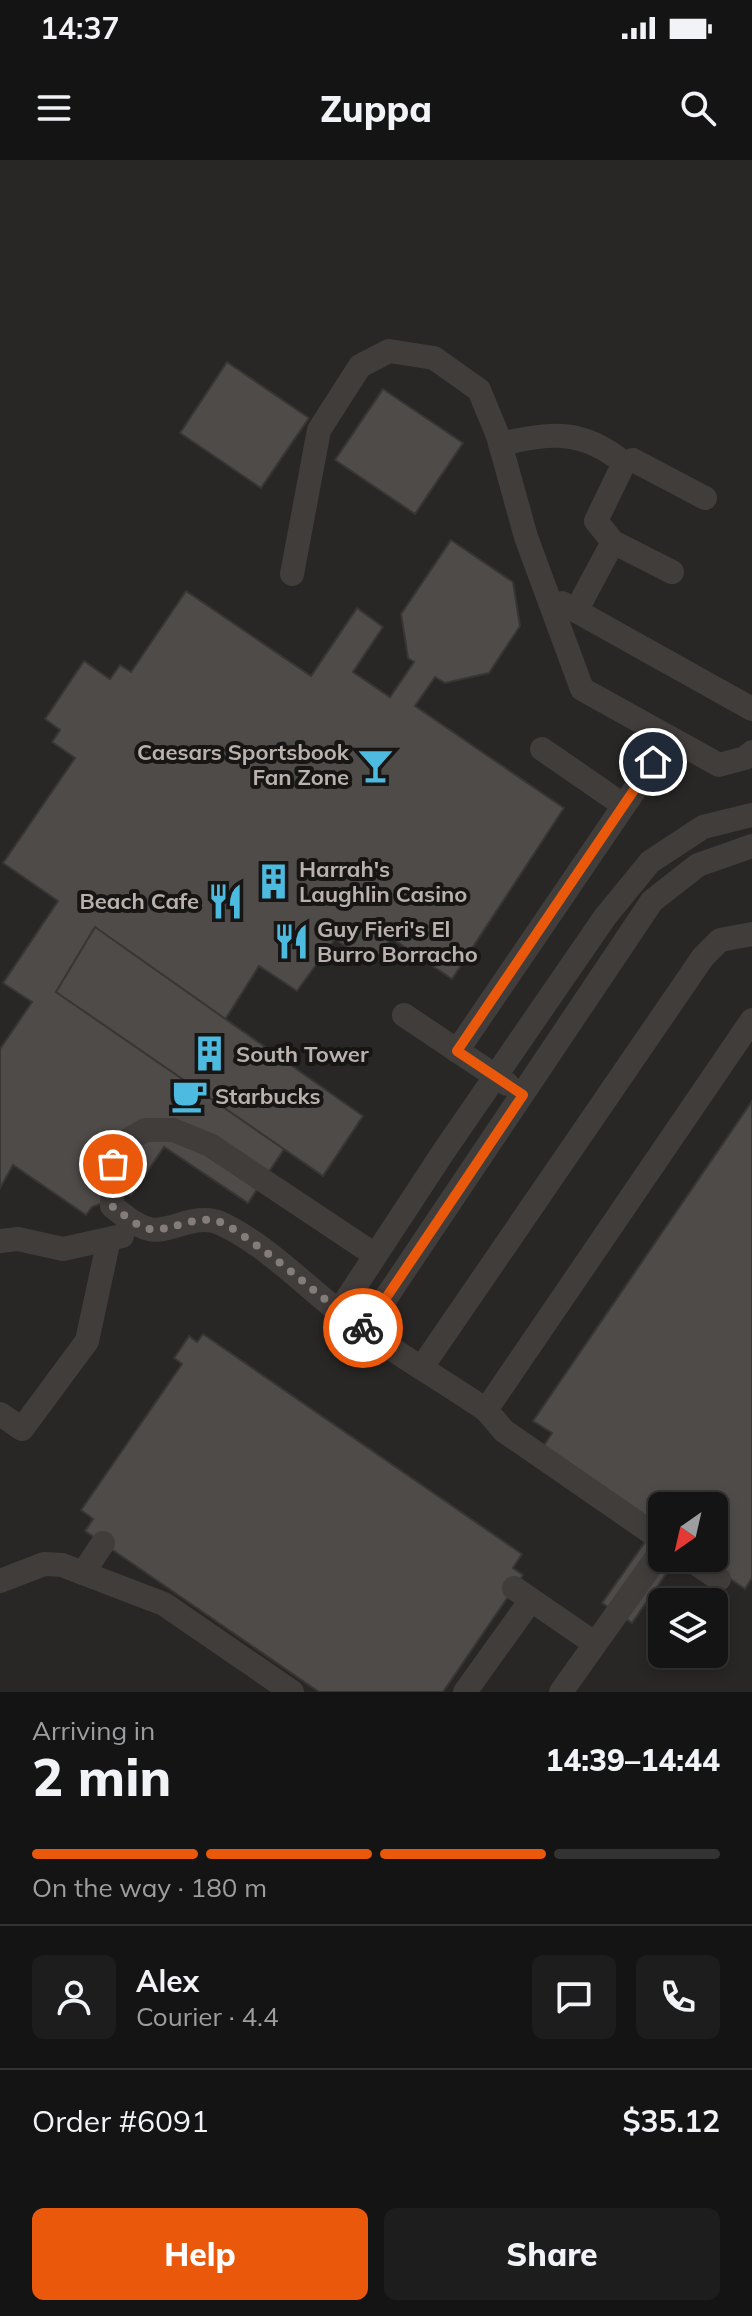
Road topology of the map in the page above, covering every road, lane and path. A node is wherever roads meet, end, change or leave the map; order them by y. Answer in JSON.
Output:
{"nodes":[{"id":1,"x":500,"y":444,"type":"junction"},
{"id":2,"x":624,"y":463,"type":"junction"},
{"id":3,"x":705,"y":498,"type":"dead end"},
{"id":4,"x":613,"y":542,"type":"junction"},
{"id":5,"x":672,"y":572,"type":"dead end"},
{"id":6,"x":292,"y":574,"type":"dead end"},
{"id":7,"x":547,"y":594,"type":"junction"},
{"id":8,"x":576,"y":611,"type":"junction"},
{"id":9,"x":752,"y":709,"type":"edge"},
{"id":10,"x":670,"y":738,"type":"junction"},
{"id":11,"x":542,"y":749,"type":"dead end"},
{"id":12,"x":752,"y":752,"type":"edge"},
{"id":13,"x":623,"y":805,"type":"junction"},
{"id":14,"x":752,"y":815,"type":"edge"},
{"id":15,"x":752,"y":846,"type":"edge"},
{"id":16,"x":752,"y":934,"type":"edge"},
{"id":17,"x":404,"y":1015,"type":"dead end"},
{"id":18,"x":750,"y":1028,"type":"edge"},
{"id":19,"x":457,"y":1051,"type":"junction"},
{"id":20,"x":495,"y":1076,"type":"junction"},
{"id":21,"x":523,"y":1095,"type":"junction"},
{"id":22,"x":151,"y":1230,"type":"junction"},
{"id":23,"x":109,"y":1239,"type":"junction"},
{"id":24,"x":0,"y":1241,"type":"edge"},
{"id":25,"x":375,"y":1255,"type":"junction"},
{"id":26,"x":339,"y":1311,"type":"junction"},
{"id":27,"x":365,"y":1329,"type":"junction"},
{"id":28,"x":422,"y":1367,"type":"junction"},
{"id":29,"x":486,"y":1410,"type":"junction"},
{"id":30,"x":0,"y":1414,"type":"edge"},
{"id":31,"x":648,"y":1530,"type":"edge"},
{"id":32,"x":103,"y":1543,"type":"dead end"},
{"id":33,"x":648,"y":1570,"type":"edge"},
{"id":34,"x":709,"y":1572,"type":"edge"},
{"id":35,"x":83,"y":1573,"type":"junction"},
{"id":36,"x":719,"y":1579,"type":"dead end"},
{"id":37,"x":0,"y":1581,"type":"edge"},
{"id":38,"x":594,"y":1643,"type":"junction"},
{"id":39,"x":292,"y":1692,"type":"edge"},
{"id":40,"x":465,"y":1692,"type":"edge"},
{"id":41,"x":561,"y":1692,"type":"edge"}],
"edges":[{"from":1,"to":2,"type":"lane"},
{"from":1,"to":6,"type":"lane"},
{"from":1,"to":7,"type":"lane"},
{"from":2,"to":3,"type":"lane"},
{"from":2,"to":4,"type":"lane"},
{"from":4,"to":5,"type":"lane"},
{"from":4,"to":8,"type":"lane"},
{"from":7,"to":8,"type":"lane"},
{"from":7,"to":10,"type":"lane"},
{"from":8,"to":9,"type":"lane"},
{"from":10,"to":12,"type":"lane"},
{"from":10,"to":13,"type":"lane"},
{"from":11,"to":13,"type":"lane"},
{"from":13,"to":19,"type":"lane"},
{"from":14,"to":20,"type":"lane"},
{"from":15,"to":21,"type":"lane"},
{"from":16,"to":28,"type":"lane"},
{"from":17,"to":19,"type":"lane"},
{"from":18,"to":29,"type":"lane"},
{"from":19,"to":20,"type":"lane"},
{"from":20,"to":21,"type":"lane"},
{"from":20,"to":25,"type":"lane"},
{"from":21,"to":27,"type":"lane"},
{"from":22,"to":23,"type":"lane"},
{"from":22,"to":25,"type":"lane"},
{"from":22,"to":26,"type":"lane"},
{"from":23,"to":24,"type":"lane"},
{"from":23,"to":30,"type":"lane"},
{"from":25,"to":26,"type":"lane"},
{"from":26,"to":27,"type":"lane"},
{"from":27,"to":28,"type":"lane"},
{"from":28,"to":29,"type":"lane"},
{"from":29,"to":31,"type":"lane"},
{"from":32,"to":35,"type":"lane"},
{"from":33,"to":38,"type":"lane"},
{"from":34,"to":36,"type":"lane"},
{"from":35,"to":37,"type":"lane"},
{"from":35,"to":39,"type":"lane"},
{"from":38,"to":40,"type":"lane"},
{"from":38,"to":41,"type":"lane"}]}
